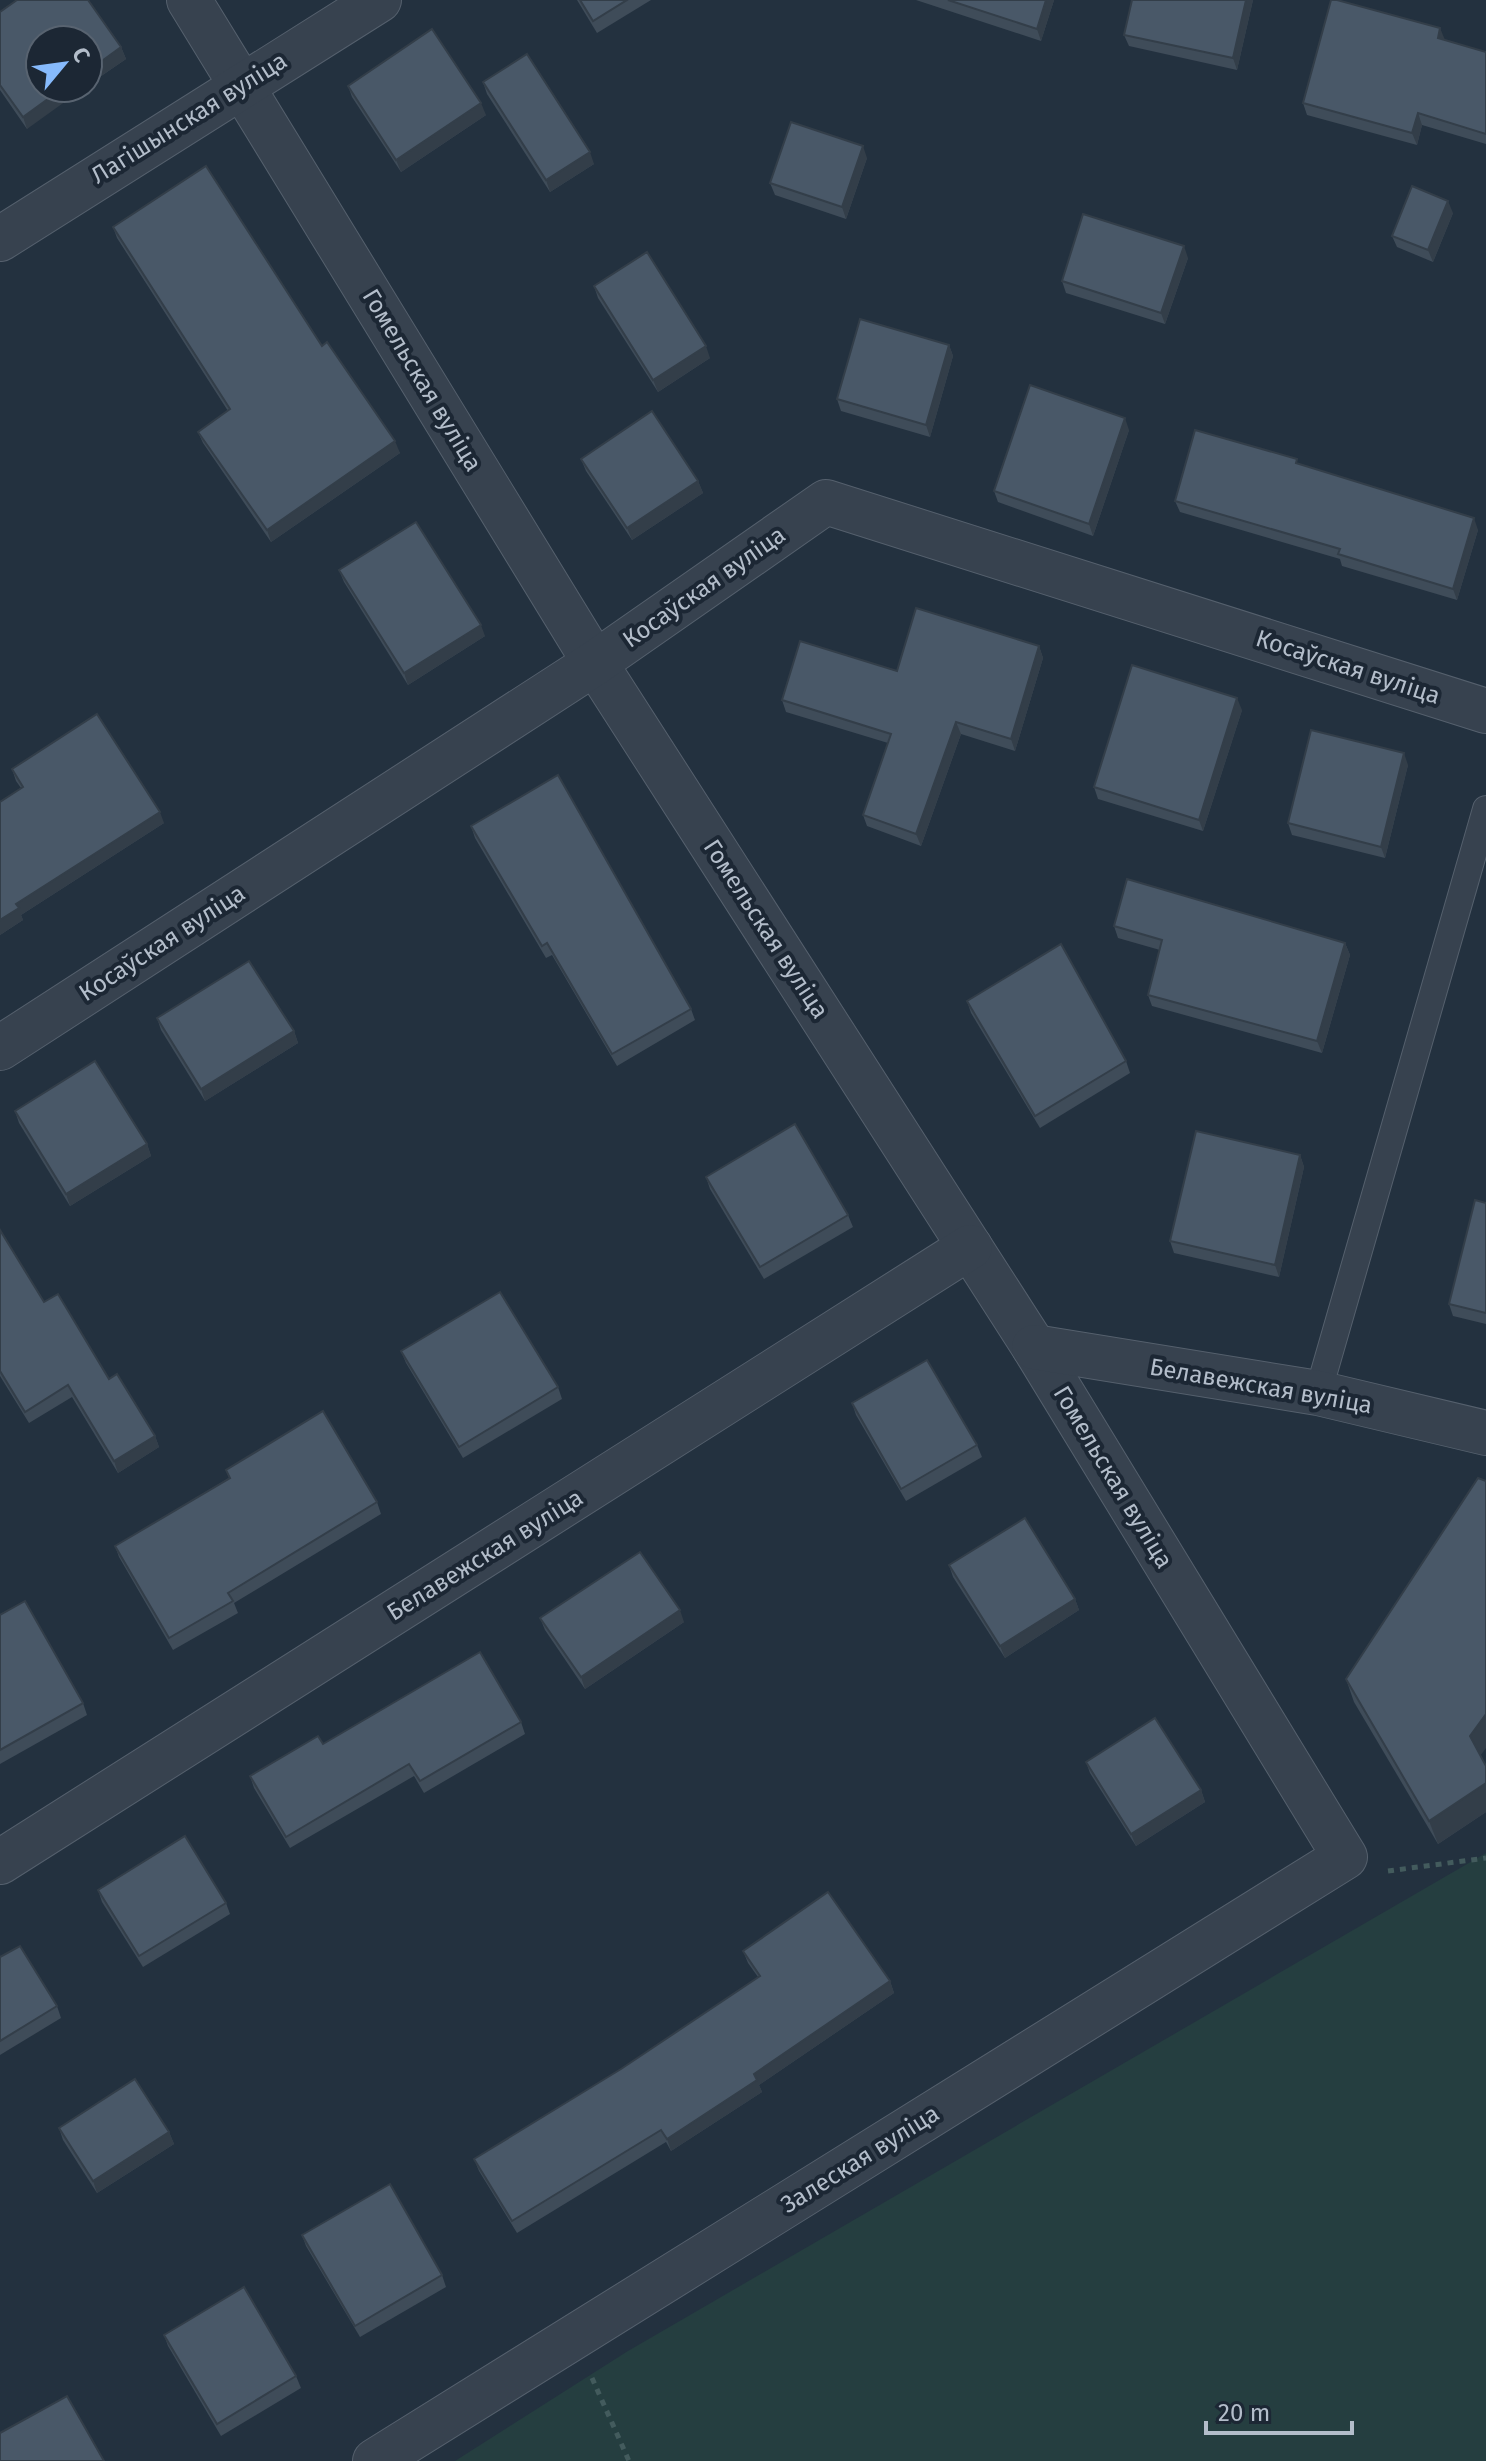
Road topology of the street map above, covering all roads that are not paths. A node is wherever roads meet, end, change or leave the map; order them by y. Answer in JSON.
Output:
{"nodes":[{"id":1,"x":189,"y":0,"type":"edge"},
{"id":2,"x":379,"y":0,"type":"edge"},
{"id":3,"x":241,"y":84,"type":"junction"},
{"id":4,"x":0,"y":239,"type":"edge"},
{"id":5,"x":595,"y":663,"type":"junction"},
{"id":6,"x":1486,"y":711,"type":"edge"},
{"id":7,"x":1486,"y":809,"type":"edge"},
{"id":8,"x":0,"y":1048,"type":"edge"},
{"id":9,"x":970,"y":1247,"type":"junction"},
{"id":10,"x":1034,"y":1347,"type":"junction"},
{"id":11,"x":1318,"y":1393,"type":"junction"},
{"id":12,"x":1486,"y":1433,"type":"edge"},
{"id":13,"x":1345,"y":1857,"type":"joint"},
{"id":14,"x":0,"y":1862,"type":"edge"},
{"id":15,"x":375,"y":2461,"type":"edge"}],
"edges":[{"from":1,"to":3,"type":"street","name":"Гомельская вуліца"},
{"from":2,"to":3,"type":"street","name":"Лагішынская вуліца"},
{"from":3,"to":4,"type":"street","name":"Лагішынская вуліца"},
{"from":3,"to":5,"type":"street","name":"Гомельская вуліца"},
{"from":5,"to":6,"type":"street","name":"Косаўская вуліца"},
{"from":5,"to":8,"type":"street","name":"Косаўская вуліца"},
{"from":5,"to":9,"type":"street","name":"Гомельская вуліца"},
{"from":7,"to":11,"type":"lane"},
{"from":9,"to":10,"type":"street","name":"Гомельская вуліца"},
{"from":9,"to":14,"type":"street","name":"Белавежская вуліца"},
{"from":10,"to":11,"type":"street","name":"Белавежская вуліца"},
{"from":10,"to":13,"type":"street","name":"Гомельская вуліца"},
{"from":11,"to":12,"type":"street","name":"Белавежская вуліца"},
{"from":13,"to":15,"type":"street","name":"Залеская вуліца"}]}
